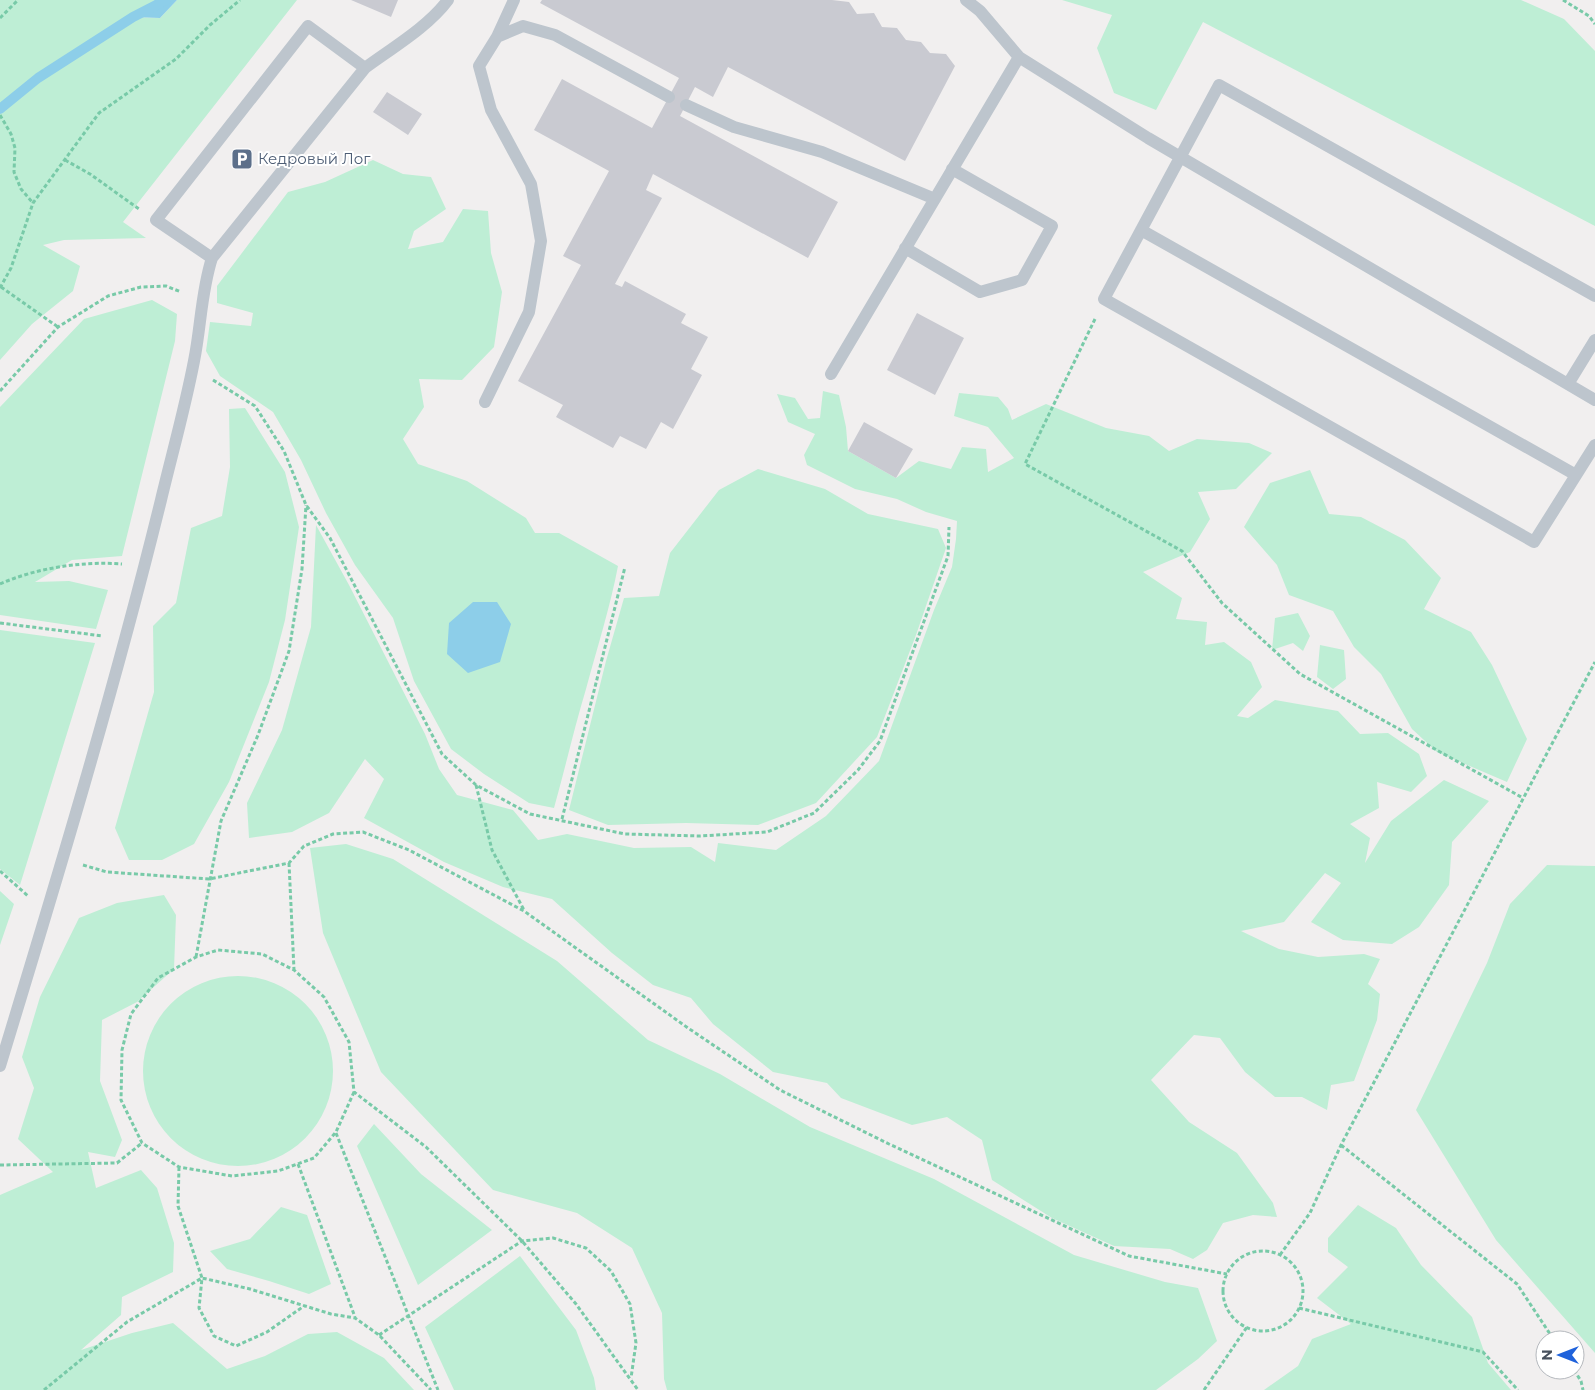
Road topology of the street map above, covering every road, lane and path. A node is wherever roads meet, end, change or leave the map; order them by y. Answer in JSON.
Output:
{"nodes":[{"id":1,"x":18,"y":0,"type":"edge"},
{"id":2,"x":240,"y":0,"type":"edge"},
{"id":3,"x":448,"y":0,"type":"edge"},
{"id":4,"x":514,"y":0,"type":"edge"},
{"id":5,"x":966,"y":0,"type":"edge"},
{"id":6,"x":1563,"y":0,"type":"edge"},
{"id":7,"x":0,"y":18,"type":"edge"},
{"id":8,"x":1595,"y":24,"type":"edge"},
{"id":9,"x":497,"y":37,"type":"junction"},
{"id":10,"x":1019,"y":57,"type":"junction"},
{"id":11,"x":365,"y":68,"type":"junction"},
{"id":12,"x":669,"y":97,"type":"dead end"},
{"id":13,"x":686,"y":105,"type":"dead end"},
{"id":14,"x":0,"y":115,"type":"edge"},
{"id":15,"x":1181,"y":157,"type":"junction"},
{"id":16,"x":65,"y":160,"type":"junction"},
{"id":17,"x":952,"y":168,"type":"junction"},
{"id":18,"x":935,"y":199,"type":"junction"},
{"id":19,"x":33,"y":202,"type":"junction"},
{"id":20,"x":156,"y":220,"type":"junction"},
{"id":21,"x":1142,"y":230,"type":"junction"},
{"id":22,"x":905,"y":248,"type":"junction"},
{"id":23,"x":212,"y":258,"type":"junction"},
{"id":24,"x":1,"y":288,"type":"edge"},
{"id":25,"x":184,"y":293,"type":"dead end"},
{"id":26,"x":1595,"y":296,"type":"edge"},
{"id":27,"x":1104,"y":299,"type":"junction"},
{"id":28,"x":58,"y":327,"type":"junction"},
{"id":29,"x":1595,"y":340,"type":"edge"},
{"id":30,"x":194,"y":361,"type":"junction"},
{"id":31,"x":831,"y":374,"type":"dead end"},
{"id":32,"x":1568,"y":384,"type":"junction"},
{"id":33,"x":0,"y":391,"type":"edge"},
{"id":34,"x":1595,"y":400,"type":"edge"},
{"id":35,"x":485,"y":402,"type":"dead end"},
{"id":36,"x":1595,"y":445,"type":"edge"},
{"id":37,"x":1576,"y":475,"type":"junction"},
{"id":38,"x":306,"y":505,"type":"junction"},
{"id":39,"x":949,"y":527,"type":"dead end"},
{"id":40,"x":130,"y":565,"type":"dead end"},
{"id":41,"x":625,"y":567,"type":"dead end"},
{"id":42,"x":0,"y":584,"type":"edge"},
{"id":43,"x":0,"y":622,"type":"edge"},
{"id":44,"x":108,"y":636,"type":"dead end"},
{"id":45,"x":1595,"y":662,"type":"edge"},
{"id":46,"x":476,"y":784,"type":"junction"},
{"id":47,"x":1524,"y":798,"type":"junction"},
{"id":48,"x":562,"y":820,"type":"junction"},
{"id":49,"x":62,"y":860,"type":"junction"},
{"id":50,"x":289,"y":863,"type":"junction"},
{"id":51,"x":0,"y":871,"type":"edge"},
{"id":52,"x":209,"y":879,"type":"junction"},
{"id":53,"x":31,"y":898,"type":"dead end"},
{"id":54,"x":524,"y":911,"type":"junction"},
{"id":55,"x":196,"y":957,"type":"junction"},
{"id":56,"x":294,"y":970,"type":"junction"},
{"id":57,"x":0,"y":1066,"type":"edge"},
{"id":58,"x":354,"y":1092,"type":"junction"},
{"id":59,"x":336,"y":1132,"type":"junction"},
{"id":60,"x":142,"y":1142,"type":"junction"},
{"id":61,"x":1341,"y":1145,"type":"junction"},
{"id":62,"x":298,"y":1164,"type":"junction"},
{"id":63,"x":0,"y":1165,"type":"edge"},
{"id":64,"x":179,"y":1167,"type":"junction"},
{"id":65,"x":522,"y":1241,"type":"junction"},
{"id":66,"x":1280,"y":1254,"type":"junction"},
{"id":67,"x":1227,"y":1274,"type":"junction"},
{"id":68,"x":202,"y":1278,"type":"junction"},
{"id":69,"x":304,"y":1306,"type":"junction"},
{"id":70,"x":1299,"y":1308,"type":"junction"},
{"id":71,"x":408,"y":1314,"type":"junction"},
{"id":72,"x":355,"y":1318,"type":"junction"},
{"id":73,"x":1246,"y":1327,"type":"junction"},
{"id":74,"x":1547,"y":1330,"type":"edge"},
{"id":75,"x":379,"y":1335,"type":"junction"},
{"id":76,"x":631,"y":1379,"type":"junction"},
{"id":77,"x":44,"y":1390,"type":"edge"},
{"id":78,"x":431,"y":1390,"type":"edge"},
{"id":79,"x":438,"y":1390,"type":"edge"},
{"id":80,"x":638,"y":1390,"type":"edge"},
{"id":81,"x":1204,"y":1390,"type":"edge"},
{"id":82,"x":1518,"y":1390,"type":"edge"}],
"edges":[{"from":1,"to":7,"type":"path"},
{"from":2,"to":16,"type":"path"},
{"from":3,"to":11,"type":"lane"},
{"from":4,"to":9,"type":"lane"},
{"from":5,"to":10,"type":"lane"},
{"from":6,"to":8,"type":"path"},
{"from":9,"to":12,"type":"lane"},
{"from":9,"to":35,"type":"lane"},
{"from":10,"to":15,"type":"lane"},
{"from":10,"to":17,"type":"lane"},
{"from":11,"to":20,"type":"lane"},
{"from":11,"to":23,"type":"lane"},
{"from":13,"to":18,"type":"lane"},
{"from":14,"to":19,"type":"path"},
{"from":15,"to":21,"type":"lane"},
{"from":15,"to":26,"type":"lane"},
{"from":15,"to":32,"type":"lane"},
{"from":16,"to":19,"type":"path"},
{"from":16,"to":20,"type":"path"},
{"from":17,"to":18,"type":"lane"},
{"from":17,"to":22,"type":"lane"},
{"from":18,"to":22,"type":"lane"},
{"from":19,"to":24,"type":"path"},
{"from":20,"to":23,"type":"lane"},
{"from":21,"to":27,"type":"lane"},
{"from":21,"to":37,"type":"lane"},
{"from":22,"to":31,"type":"lane"},
{"from":23,"to":30,"type":"lane"},
{"from":24,"to":28,"type":"path"},
{"from":25,"to":28,"type":"path"},
{"from":27,"to":37,"type":"lane"},
{"from":27,"to":47,"type":"path"},
{"from":28,"to":33,"type":"path"},
{"from":29,"to":32,"type":"lane"},
{"from":30,"to":38,"type":"path"},
{"from":30,"to":49,"type":"lane"},
{"from":32,"to":34,"type":"lane"},
{"from":36,"to":37,"type":"lane"},
{"from":38,"to":46,"type":"path"},
{"from":38,"to":52,"type":"path"},
{"from":39,"to":48,"type":"path"},
{"from":40,"to":42,"type":"path"},
{"from":41,"to":48,"type":"path"},
{"from":43,"to":44,"type":"path"},
{"from":45,"to":47,"type":"path"},
{"from":46,"to":48,"type":"path"},
{"from":46,"to":54,"type":"path"},
{"from":47,"to":61,"type":"path"},
{"from":49,"to":52,"type":"path"},
{"from":49,"to":57,"type":"lane"},
{"from":50,"to":52,"type":"path"},
{"from":50,"to":54,"type":"path"},
{"from":50,"to":56,"type":"path"},
{"from":51,"to":53,"type":"path"},
{"from":52,"to":55,"type":"path"},
{"from":54,"to":67,"type":"path"},
{"from":55,"to":56,"type":"path"},
{"from":55,"to":60,"type":"path"},
{"from":56,"to":58,"type":"path"},
{"from":58,"to":59,"type":"path"},
{"from":58,"to":65,"type":"path"},
{"from":59,"to":62,"type":"path"},
{"from":59,"to":71,"type":"path"},
{"from":60,"to":63,"type":"path"},
{"from":60,"to":64,"type":"path"},
{"from":61,"to":66,"type":"path"},
{"from":61,"to":74,"type":"path"},
{"from":62,"to":64,"type":"path"},
{"from":62,"to":72,"type":"path"},
{"from":64,"to":68,"type":"path"},
{"from":65,"to":71,"type":"path"},
{"from":65,"to":76,"type":"path"},
{"from":65,"to":76,"type":"path"},
{"from":66,"to":67,"type":"path"},
{"from":66,"to":70,"type":"path"},
{"from":67,"to":73,"type":"path"},
{"from":68,"to":69,"type":"path"},
{"from":68,"to":69,"type":"path"},
{"from":68,"to":77,"type":"path"},
{"from":69,"to":72,"type":"path"},
{"from":70,"to":73,"type":"path"},
{"from":70,"to":82,"type":"path"},
{"from":71,"to":75,"type":"path"},
{"from":71,"to":79,"type":"path"},
{"from":72,"to":75,"type":"path"},
{"from":73,"to":81,"type":"path"},
{"from":75,"to":78,"type":"path"},
{"from":76,"to":80,"type":"path"}]}
